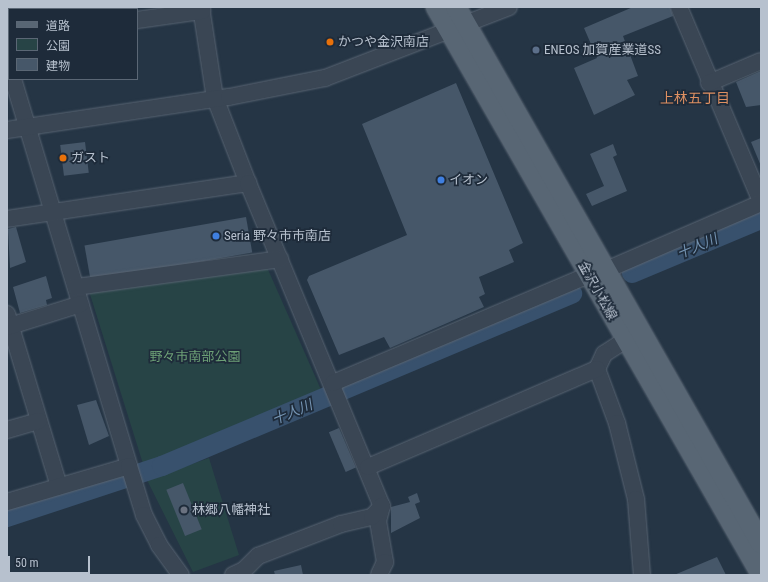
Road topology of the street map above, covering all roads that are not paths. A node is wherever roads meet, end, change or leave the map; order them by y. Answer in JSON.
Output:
{"nodes":[{"id":1,"x":436,"y":7,"type":"edge"},
{"id":2,"x":509,"y":7,"type":"edge"},
{"id":3,"x":679,"y":7,"type":"edge"},
{"id":4,"x":202,"y":9,"type":"edge"},
{"id":5,"x":138,"y":20,"type":"edge"},
{"id":6,"x":457,"y":21,"type":"edge"},
{"id":7,"x":761,"y":62,"type":"edge"},
{"id":8,"x":13,"y":80,"type":"edge"},
{"id":9,"x":709,"y":83,"type":"junction"},
{"id":10,"x":216,"y":98,"type":"junction"},
{"id":11,"x":28,"y":126,"type":"junction"},
{"id":12,"x":7,"y":130,"type":"edge"},
{"id":13,"x":248,"y":183,"type":"junction"},
{"id":14,"x":761,"y":202,"type":"edge"},
{"id":15,"x":54,"y":211,"type":"junction"},
{"id":16,"x":7,"y":219,"type":"edge"},
{"id":17,"x":280,"y":259,"type":"junction"},
{"id":18,"x":596,"y":273,"type":"junction"},
{"id":19,"x":76,"y":287,"type":"junction"},
{"id":20,"x":81,"y":304,"type":"junction"},
{"id":21,"x":8,"y":322,"type":"edge"},
{"id":22,"x":624,"y":341,"type":"junction"},
{"id":23,"x":598,"y":369,"type":"junction"},
{"id":24,"x":336,"y":391,"type":"junction"},
{"id":25,"x":39,"y":421,"type":"junction"},
{"id":26,"x":7,"y":430,"type":"edge"},
{"id":27,"x":368,"y":467,"type":"junction"},
{"id":28,"x":132,"y":475,"type":"junction"},
{"id":29,"x":59,"y":486,"type":"junction"},
{"id":30,"x":7,"y":502,"type":"edge"},
{"id":31,"x":382,"y":506,"type":"junction"},
{"id":32,"x":761,"y":544,"type":"edge"},
{"id":33,"x":761,"y":574,"type":"edge"},
{"id":34,"x":181,"y":575,"type":"edge"},
{"id":35,"x":233,"y":575,"type":"edge"},
{"id":36,"x":379,"y":575,"type":"edge"},
{"id":37,"x":642,"y":575,"type":"edge"}],
"edges":[{"from":1,"to":6,"type":"main road","name":"金沢小松線"},
{"from":2,"to":6,"type":"street"},
{"from":3,"to":9,"type":"street"},
{"from":4,"to":5,"type":"street"},
{"from":4,"to":10,"type":"street"},
{"from":6,"to":10,"type":"street"},
{"from":6,"to":18,"type":"main road","name":"金沢小松線"},
{"from":7,"to":9,"type":"street"},
{"from":8,"to":11,"type":"street"},
{"from":9,"to":14,"type":"street"},
{"from":10,"to":11,"type":"street"},
{"from":10,"to":13,"type":"street"},
{"from":11,"to":12,"type":"street"},
{"from":11,"to":15,"type":"street"},
{"from":13,"to":15,"type":"street"},
{"from":13,"to":17,"type":"street"},
{"from":14,"to":18,"type":"street"},
{"from":15,"to":16,"type":"street"},
{"from":15,"to":19,"type":"street"},
{"from":17,"to":19,"type":"street"},
{"from":17,"to":24,"type":"street"},
{"from":18,"to":22,"type":"main road","name":"金沢小松線"},
{"from":18,"to":24,"type":"street"},
{"from":18,"to":32,"type":"main road","name":"金沢小松線"},
{"from":19,"to":20,"type":"street"},
{"from":20,"to":21,"type":"street"},
{"from":20,"to":28,"type":"street"},
{"from":21,"to":25,"type":"street"},
{"from":22,"to":23,"type":"street"},
{"from":22,"to":33,"type":"main road","name":"金沢小松線"},
{"from":23,"to":27,"type":"street"},
{"from":23,"to":37,"type":"street"},
{"from":24,"to":27,"type":"street"},
{"from":25,"to":26,"type":"street"},
{"from":25,"to":29,"type":"street"},
{"from":27,"to":31,"type":"street"},
{"from":28,"to":29,"type":"street"},
{"from":28,"to":34,"type":"street"},
{"from":29,"to":30,"type":"street"},
{"from":31,"to":35,"type":"street"},
{"from":31,"to":36,"type":"street"}]}
